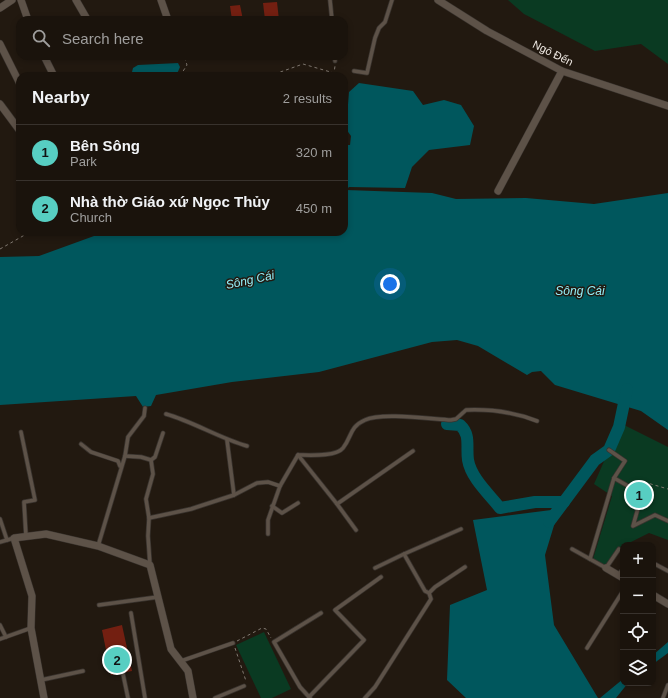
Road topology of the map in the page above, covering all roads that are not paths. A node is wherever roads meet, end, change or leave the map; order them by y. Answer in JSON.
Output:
{"nodes":[{"id":1,"x":12,"y":0,"type":"edge"},
{"id":2,"x":21,"y":0,"type":"edge"},
{"id":3,"x":76,"y":0,"type":"edge"},
{"id":4,"x":162,"y":0,"type":"edge"},
{"id":5,"x":330,"y":0,"type":"edge"},
{"id":6,"x":392,"y":0,"type":"edge"},
{"id":7,"x":438,"y":0,"type":"edge"},
{"id":8,"x":0,"y":8,"type":"edge"},
{"id":9,"x":27,"y":16,"type":"edge"},
{"id":10,"x":85,"y":16,"type":"edge"},
{"id":11,"x":167,"y":16,"type":"edge"},
{"id":12,"x":332,"y":16,"type":"edge"},
{"id":13,"x":0,"y":44,"type":"edge"},
{"id":14,"x":46,"y":60,"type":"edge"},
{"id":15,"x":354,"y":71,"type":"dead end"},
{"id":16,"x":52,"y":72,"type":"edge"},
{"id":17,"x":562,"y":72,"type":"junction"},
{"id":18,"x":16,"y":76,"type":"edge"},
{"id":19,"x":0,"y":104,"type":"edge"},
{"id":20,"x":668,"y":106,"type":"edge"},
{"id":21,"x":16,"y":126,"type":"edge"},
{"id":22,"x":498,"y":192,"type":"dead end"},
{"id":23,"x":145,"y":408,"type":"dead end"},
{"id":24,"x":166,"y":414,"type":"dead end"},
{"id":25,"x":537,"y":421,"type":"dead end"},
{"id":26,"x":21,"y":432,"type":"dead end"},
{"id":27,"x":163,"y":434,"type":"dead end"},
{"id":28,"x":227,"y":440,"type":"junction"},
{"id":29,"x":81,"y":444,"type":"dead end"},
{"id":30,"x":247,"y":446,"type":"dead end"},
{"id":31,"x":609,"y":450,"type":"dead end"},
{"id":32,"x":413,"y":451,"type":"dead end"},
{"id":33,"x":298,"y":455,"type":"junction"},
{"id":34,"x":125,"y":456,"type":"junction"},
{"id":35,"x":151,"y":460,"type":"junction"},
{"id":36,"x":120,"y":466,"type":"junction"},
{"id":37,"x":614,"y":478,"type":"junction"},
{"id":38,"x":280,"y":486,"type":"junction"},
{"id":39,"x":234,"y":495,"type":"junction"},
{"id":40,"x":298,"y":503,"type":"dead end"},
{"id":41,"x":336,"y":504,"type":"junction"},
{"id":42,"x":272,"y":506,"type":"junction"},
{"id":43,"x":149,"y":518,"type":"junction"},
{"id":44,"x":0,"y":519,"type":"edge"},
{"id":45,"x":668,"y":521,"type":"edge"},
{"id":46,"x":461,"y":529,"type":"dead end"},
{"id":47,"x":356,"y":530,"type":"dead end"},
{"id":48,"x":268,"y":534,"type":"dead end"},
{"id":49,"x":26,"y":536,"type":"junction"},
{"id":50,"x":10,"y":539,"type":"junction"},
{"id":51,"x":0,"y":542,"type":"edge"},
{"id":52,"x":98,"y":546,"type":"junction"},
{"id":53,"x":572,"y":549,"type":"dead end"},
{"id":54,"x":619,"y":549,"type":"dead end"},
{"id":55,"x":404,"y":554,"type":"junction"},
{"id":56,"x":590,"y":559,"type":"junction"},
{"id":57,"x":150,"y":565,"type":"junction"},
{"id":58,"x":656,"y":565,"type":"edge"},
{"id":59,"x":465,"y":567,"type":"dead end"},
{"id":60,"x":375,"y":568,"type":"dead end"},
{"id":61,"x":606,"y":568,"type":"junction"},
{"id":62,"x":668,"y":571,"type":"edge"},
{"id":63,"x":381,"y":577,"type":"dead end"},
{"id":64,"x":620,"y":577,"type":"edge"},
{"id":65,"x":429,"y":593,"type":"junction"},
{"id":66,"x":158,"y":596,"type":"junction"},
{"id":67,"x":620,"y":596,"type":"edge"},
{"id":68,"x":656,"y":597,"type":"edge"},
{"id":69,"x":668,"y":604,"type":"edge"},
{"id":70,"x":99,"y":605,"type":"dead end"},
{"id":71,"x":131,"y":613,"type":"dead end"},
{"id":72,"x":321,"y":613,"type":"dead end"},
{"id":73,"x":0,"y":625,"type":"edge"},
{"id":74,"x":31,"y":628,"type":"junction"},
{"id":75,"x":6,"y":637,"type":"junction"},
{"id":76,"x":0,"y":639,"type":"edge"},
{"id":77,"x":233,"y":644,"type":"road end"},
{"id":78,"x":587,"y":648,"type":"dead end"},
{"id":79,"x":180,"y":661,"type":"junction"},
{"id":80,"x":83,"y":671,"type":"dead end"},
{"id":81,"x":123,"y":674,"type":"road end"},
{"id":82,"x":41,"y":680,"type":"junction"},
{"id":83,"x":668,"y":685,"type":"edge"},
{"id":84,"x":244,"y":686,"type":"road end"},
{"id":85,"x":44,"y":698,"type":"edge"},
{"id":86,"x":128,"y":698,"type":"edge"},
{"id":87,"x":144,"y":698,"type":"edge"},
{"id":88,"x":193,"y":698,"type":"edge"},
{"id":89,"x":215,"y":698,"type":"edge"},
{"id":90,"x":309,"y":698,"type":"edge"},
{"id":91,"x":365,"y":698,"type":"edge"},
{"id":92,"x":663,"y":698,"type":"edge"}],
"edges":[{"from":1,"to":8,"type":"street"},
{"from":2,"to":9,"type":"street"},
{"from":3,"to":10,"type":"street"},
{"from":4,"to":11,"type":"street"},
{"from":5,"to":12,"type":"lane"},
{"from":6,"to":15,"type":"lane"},
{"from":7,"to":17,"type":"street","name":"Ngô Đến"},
{"from":13,"to":18,"type":"street"},
{"from":14,"to":16,"type":"street"},
{"from":17,"to":20,"type":"street","name":"Ngô Đến"},
{"from":17,"to":22,"type":"street"},
{"from":19,"to":21,"type":"street"},
{"from":23,"to":34,"type":"lane"},
{"from":24,"to":28,"type":"lane"},
{"from":25,"to":33,"type":"lane"},
{"from":26,"to":49,"type":"lane"},
{"from":27,"to":35,"type":"lane"},
{"from":28,"to":30,"type":"lane"},
{"from":28,"to":39,"type":"lane"},
{"from":29,"to":36,"type":"lane"},
{"from":31,"to":37,"type":"lane"},
{"from":32,"to":41,"type":"lane"},
{"from":33,"to":38,"type":"lane"},
{"from":33,"to":41,"type":"lane"},
{"from":34,"to":35,"type":"lane"},
{"from":34,"to":36,"type":"lane"},
{"from":35,"to":43,"type":"lane"},
{"from":36,"to":52,"type":"lane"},
{"from":37,"to":45,"type":"lane"},
{"from":37,"to":56,"type":"lane"},
{"from":38,"to":39,"type":"lane"},
{"from":38,"to":42,"type":"lane"},
{"from":39,"to":43,"type":"lane"},
{"from":40,"to":42,"type":"lane"},
{"from":41,"to":47,"type":"lane"},
{"from":42,"to":48,"type":"lane"},
{"from":43,"to":57,"type":"lane"},
{"from":44,"to":50,"type":"lane"},
{"from":46,"to":55,"type":"lane"},
{"from":49,"to":50,"type":"street"},
{"from":49,"to":52,"type":"street"},
{"from":50,"to":51,"type":"lane"},
{"from":50,"to":74,"type":"street"},
{"from":52,"to":57,"type":"street"},
{"from":53,"to":56,"type":"lane"},
{"from":54,"to":61,"type":"lane"},
{"from":55,"to":60,"type":"lane"},
{"from":55,"to":65,"type":"lane"},
{"from":56,"to":61,"type":"lane"},
{"from":57,"to":66,"type":"street"},
{"from":58,"to":62,"type":"lane"},
{"from":59,"to":65,"type":"lane"},
{"from":61,"to":64,"type":"street"},
{"from":63,"to":90,"type":"lane"},
{"from":65,"to":91,"type":"lane"},
{"from":66,"to":70,"type":"lane"},
{"from":66,"to":79,"type":"street"},
{"from":67,"to":78,"type":"lane"},
{"from":68,"to":69,"type":"street"},
{"from":71,"to":87,"type":"lane"},
{"from":72,"to":90,"type":"lane"},
{"from":73,"to":75,"type":"lane"},
{"from":74,"to":75,"type":"lane"},
{"from":74,"to":82,"type":"street"},
{"from":75,"to":76,"type":"lane"},
{"from":77,"to":79,"type":"lane"},
{"from":79,"to":88,"type":"street"},
{"from":80,"to":82,"type":"lane"},
{"from":81,"to":86,"type":"lane"},
{"from":82,"to":85,"type":"street"},
{"from":83,"to":92,"type":"lane"},
{"from":84,"to":89,"type":"lane"}]}
